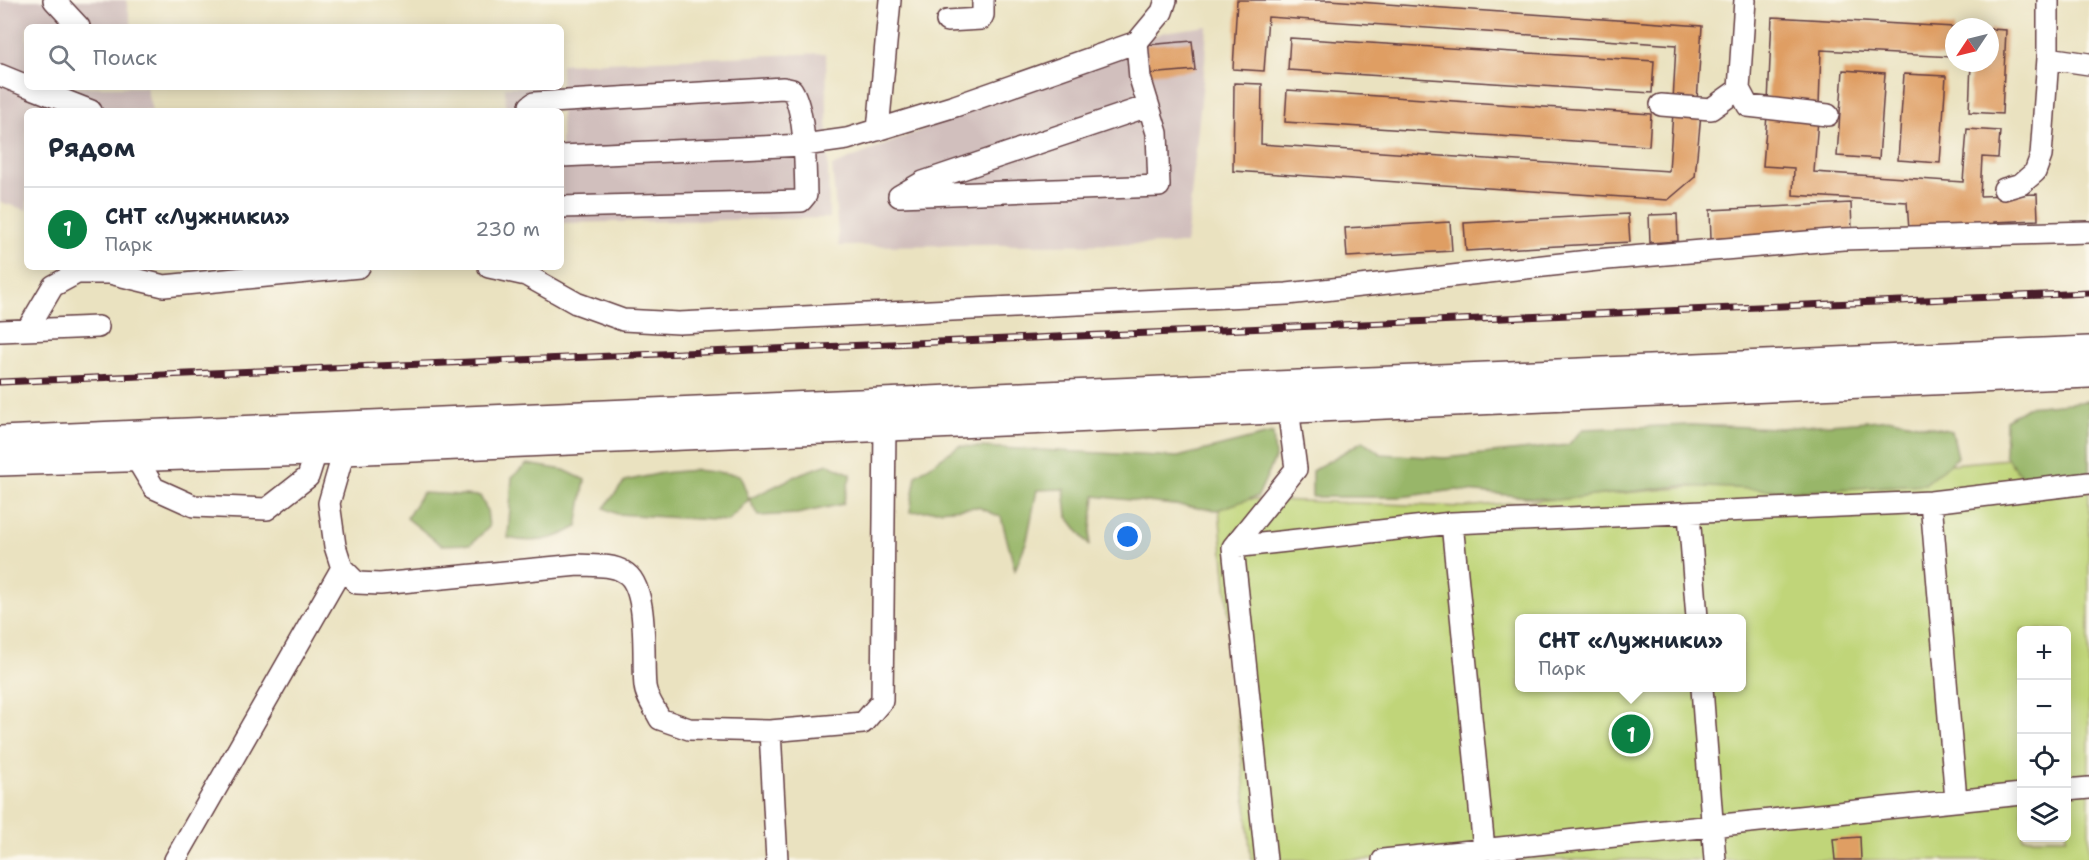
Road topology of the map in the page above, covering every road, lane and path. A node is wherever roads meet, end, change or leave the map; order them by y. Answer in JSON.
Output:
{"nodes":[{"id":1,"x":54,"y":0,"type":"edge"},
{"id":2,"x":890,"y":0,"type":"edge"},
{"id":3,"x":983,"y":0,"type":"edge"},
{"id":4,"x":1166,"y":0,"type":"edge"},
{"id":5,"x":1745,"y":0,"type":"edge"},
{"id":6,"x":2048,"y":0,"type":"edge"},
{"id":7,"x":947,"y":21,"type":"dead end"},
{"id":8,"x":76,"y":24,"type":"edge"},
{"id":9,"x":1137,"y":42,"type":"junction"},
{"id":10,"x":2048,"y":58,"type":"junction"},
{"id":11,"x":2089,"y":64,"type":"edge"},
{"id":12,"x":0,"y":75,"type":"edge"},
{"id":13,"x":24,"y":84,"type":"edge"},
{"id":14,"x":1738,"y":89,"type":"junction"},
{"id":15,"x":39,"y":90,"type":"edge"},
{"id":16,"x":1661,"y":105,"type":"dead end"},
{"id":17,"x":1148,"y":106,"type":"junction"},
{"id":18,"x":84,"y":108,"type":"edge"},
{"id":19,"x":530,"y":108,"type":"edge"},
{"id":20,"x":1828,"y":115,"type":"dead end"},
{"id":21,"x":878,"y":130,"type":"junction"},
{"id":22,"x":804,"y":145,"type":"junction"},
{"id":23,"x":564,"y":156,"type":"edge"},
{"id":24,"x":2004,"y":189,"type":"dead end"},
{"id":25,"x":564,"y":207,"type":"edge"},
{"id":26,"x":2089,"y":232,"type":"edge"},
{"id":27,"x":328,"y":270,"type":"edge"},
{"id":28,"x":501,"y":270,"type":"edge"},
{"id":29,"x":98,"y":327,"type":"dead end"},
{"id":30,"x":27,"y":330,"type":"junction"},
{"id":31,"x":0,"y":331,"type":"edge"},
{"id":32,"x":2089,"y":350,"type":"edge"},
{"id":33,"x":2089,"y":374,"type":"edge"},
{"id":34,"x":1288,"y":408,"type":"junction"},
{"id":35,"x":885,"y":427,"type":"junction"},
{"id":36,"x":0,"y":440,"type":"edge"},
{"id":37,"x":344,"y":451,"type":"junction"},
{"id":38,"x":316,"y":452,"type":"junction"},
{"id":39,"x":136,"y":458,"type":"junction"},
{"id":40,"x":0,"y":462,"type":"edge"},
{"id":41,"x":2089,"y":483,"type":"edge"},
{"id":42,"x":1931,"y":502,"type":"junction"},
{"id":43,"x":1689,"y":514,"type":"junction"},
{"id":44,"x":1452,"y":523,"type":"junction"},
{"id":45,"x":1233,"y":547,"type":"junction"},
{"id":46,"x":342,"y":568,"type":"junction"},
{"id":47,"x":1697,"y":614,"type":"edge"},
{"id":48,"x":1702,"y":692,"type":"edge"},
{"id":49,"x":770,"y":731,"type":"junction"},
{"id":50,"x":2089,"y":788,"type":"edge"},
{"id":51,"x":2071,"y":790,"type":"edge"},
{"id":52,"x":2017,"y":794,"type":"edge"},
{"id":53,"x":1956,"y":800,"type":"junction"},
{"id":54,"x":1712,"y":826,"type":"junction"},
{"id":55,"x":1485,"y":849,"type":"junction"},
{"id":56,"x":175,"y":860,"type":"edge"},
{"id":57,"x":777,"y":860,"type":"edge"},
{"id":58,"x":1266,"y":860,"type":"edge"},
{"id":59,"x":1383,"y":860,"type":"edge"},
{"id":60,"x":1715,"y":860,"type":"edge"}],
"edges":[{"from":1,"to":8,"type":"street"},
{"from":2,"to":21,"type":"street"},
{"from":3,"to":7,"type":"street"},
{"from":4,"to":9,"type":"street"},
{"from":5,"to":14,"type":"street"},
{"from":6,"to":10,"type":"street"},
{"from":9,"to":17,"type":"street"},
{"from":9,"to":21,"type":"street"},
{"from":10,"to":11,"type":"street"},
{"from":10,"to":24,"type":"street"},
{"from":12,"to":13,"type":"street"},
{"from":14,"to":16,"type":"street"},
{"from":14,"to":20,"type":"street"},
{"from":15,"to":18,"type":"street"},
{"from":17,"to":17,"type":"street"},
{"from":19,"to":22,"type":"street"},
{"from":21,"to":22,"type":"street"},
{"from":22,"to":23,"type":"street"},
{"from":22,"to":25,"type":"street"},
{"from":26,"to":28,"type":"street"},
{"from":27,"to":30,"type":"street"},
{"from":29,"to":30,"type":"street"},
{"from":30,"to":31,"type":"street"},
{"from":32,"to":36,"type":"main road"},
{"from":33,"to":34,"type":"main road"},
{"from":34,"to":35,"type":"main road"},
{"from":34,"to":45,"type":"street"},
{"from":35,"to":37,"type":"main road"},
{"from":35,"to":49,"type":"street"},
{"from":37,"to":38,"type":"main road"},
{"from":37,"to":46,"type":"street"},
{"from":38,"to":39,"type":"main road"},
{"from":38,"to":39,"type":"street"},
{"from":39,"to":40,"type":"main road"},
{"from":41,"to":42,"type":"street"},
{"from":42,"to":43,"type":"street"},
{"from":42,"to":53,"type":"street"},
{"from":43,"to":44,"type":"street"},
{"from":43,"to":47,"type":"street"},
{"from":44,"to":45,"type":"street"},
{"from":44,"to":55,"type":"street"},
{"from":45,"to":58,"type":"street"},
{"from":46,"to":49,"type":"street"},
{"from":46,"to":56,"type":"street"},
{"from":48,"to":54,"type":"street"},
{"from":49,"to":57,"type":"street"},
{"from":50,"to":51,"type":"street"},
{"from":52,"to":53,"type":"street"},
{"from":53,"to":54,"type":"street"},
{"from":54,"to":55,"type":"street"},
{"from":54,"to":60,"type":"street"},
{"from":55,"to":59,"type":"street"}]}
